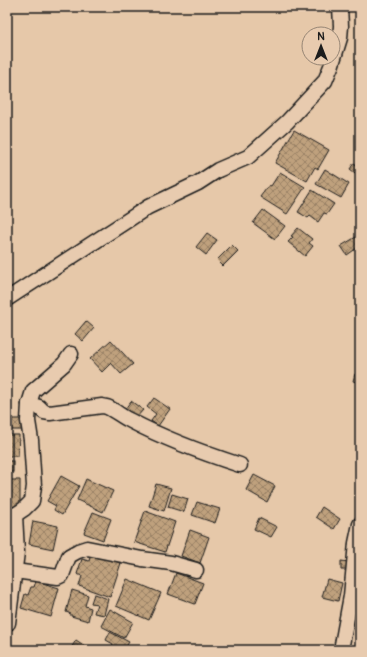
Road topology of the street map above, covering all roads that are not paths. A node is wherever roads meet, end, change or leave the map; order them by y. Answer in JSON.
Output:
{"nodes":[{"id":1,"x":340,"y":7,"type":"edge"},
{"id":2,"x":7,"y":299,"type":"edge"},
{"id":3,"x":71,"y":354,"type":"dead end"},
{"id":4,"x":29,"y":404,"type":"junction"},
{"id":5,"x":240,"y":465,"type":"dead end"},
{"id":6,"x":11,"y":515,"type":"edge"},
{"id":7,"x":360,"y":524,"type":"edge"},
{"id":8,"x":196,"y":570,"type":"dead end"},
{"id":9,"x":15,"y":571,"type":"junction"},
{"id":10,"x":8,"y":623,"type":"edge"},
{"id":11,"x":341,"y":650,"type":"edge"}],
"edges":[{"from":1,"to":2,"type":"street"},
{"from":3,"to":4,"type":"street"},
{"from":4,"to":5,"type":"street"},
{"from":4,"to":6,"type":"street"},
{"from":6,"to":9,"type":"street"},
{"from":7,"to":11,"type":"street"},
{"from":8,"to":9,"type":"street"},
{"from":9,"to":10,"type":"street"}]}
